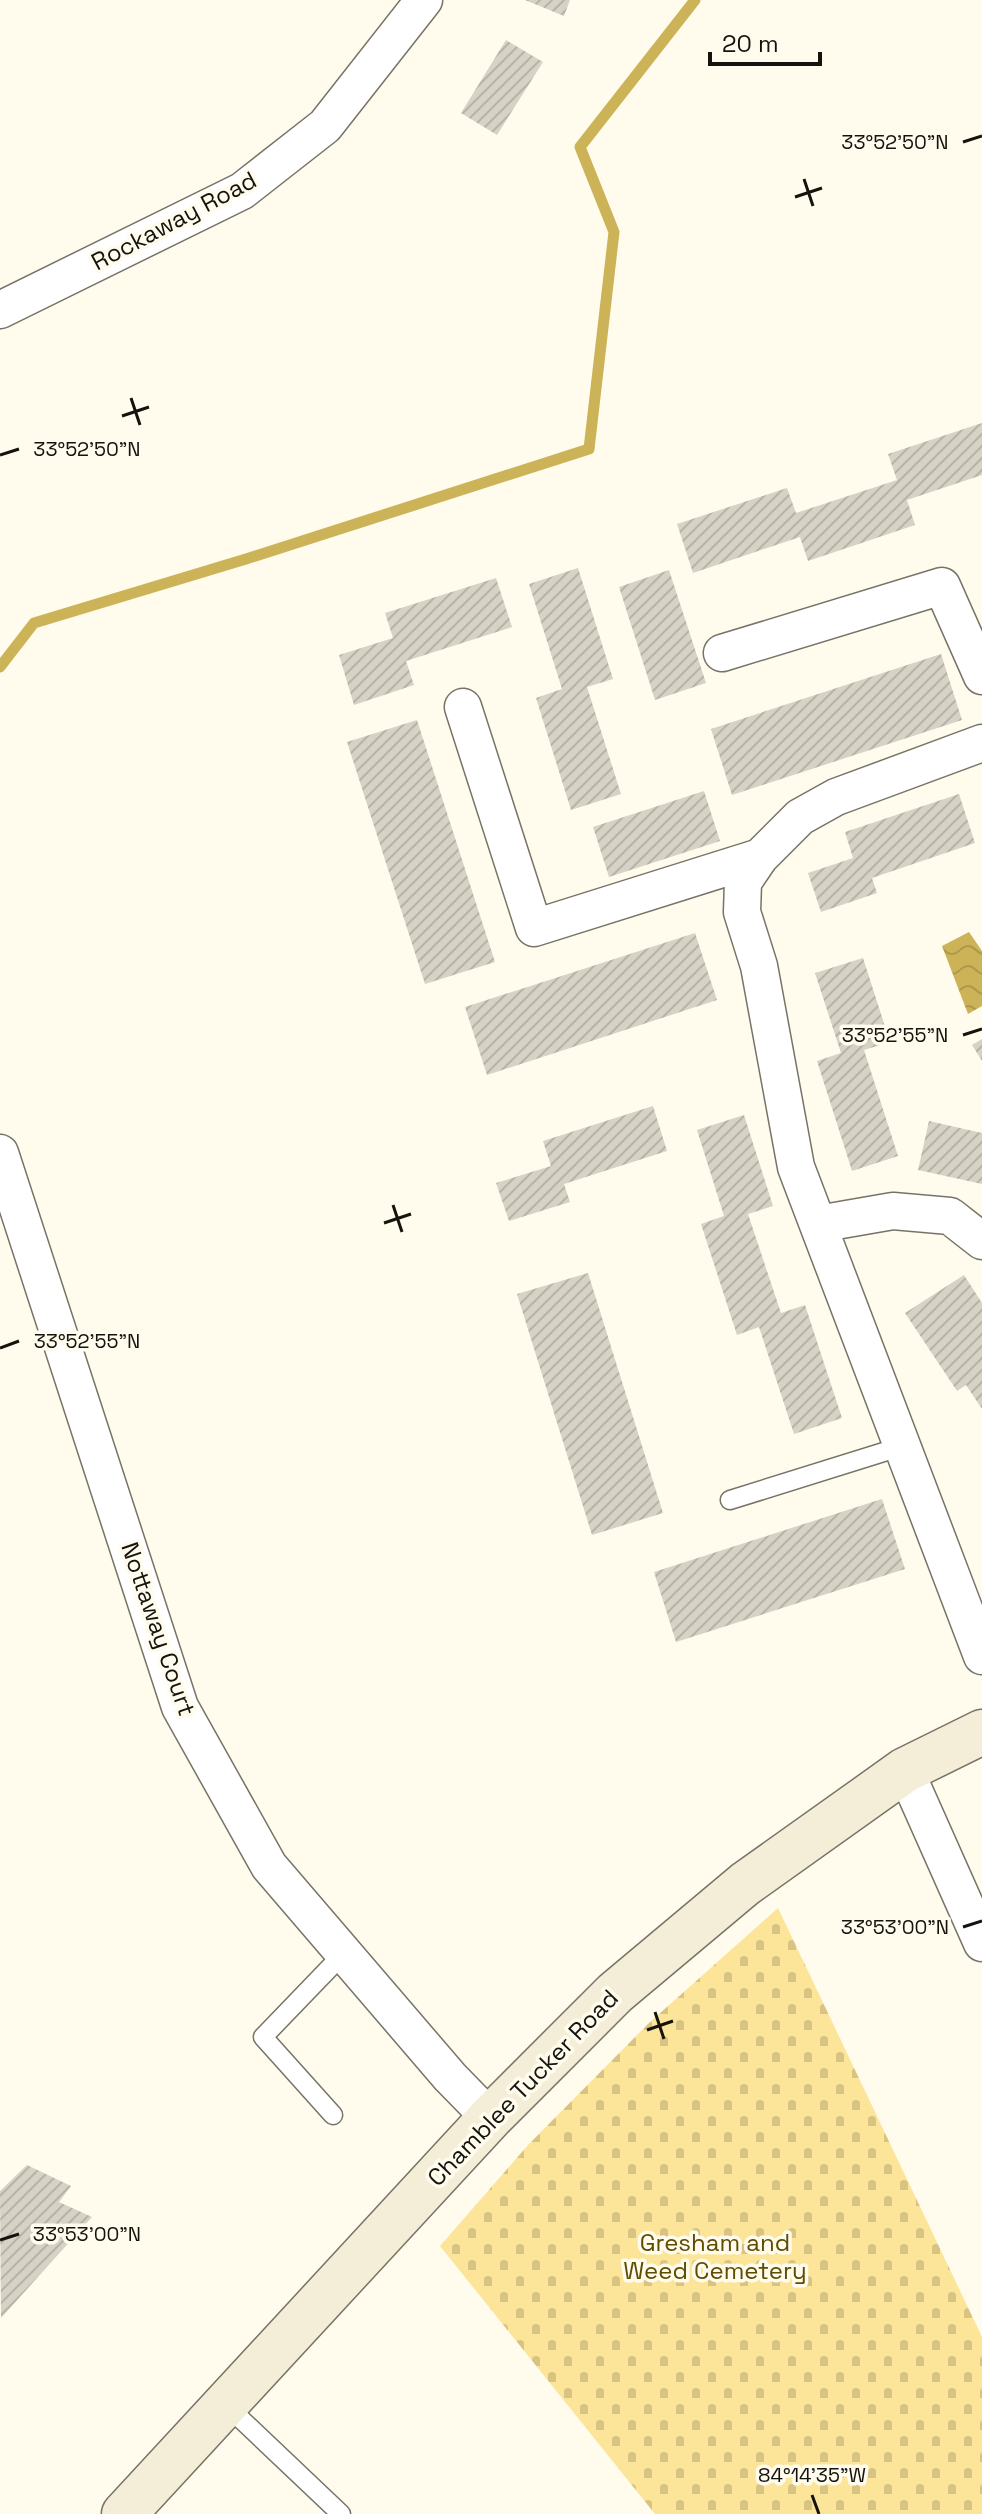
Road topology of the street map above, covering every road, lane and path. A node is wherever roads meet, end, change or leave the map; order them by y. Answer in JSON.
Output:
{"nodes":[{"id":1,"x":424,"y":0,"type":"edge"},
{"id":2,"x":0,"y":310,"type":"edge"},
{"id":3,"x":722,"y":653,"type":"dead end"},
{"id":4,"x":982,"y":676,"type":"edge"},
{"id":5,"x":463,"y":707,"type":"dead end"},
{"id":6,"x":982,"y":743,"type":"edge"},
{"id":7,"x":760,"y":857,"type":"junction"},
{"id":8,"x":0,"y":1153,"type":"edge"},
{"id":9,"x":818,"y":1224,"type":"junction"},
{"id":10,"x":982,"y":1241,"type":"edge"},
{"id":11,"x":903,"y":1446,"type":"junction"},
{"id":12,"x":730,"y":1500,"type":"dead end"},
{"id":13,"x":982,"y":1656,"type":"edge"},
{"id":14,"x":982,"y":1732,"type":"edge"},
{"id":15,"x":905,"y":1770,"type":"junction"},
{"id":16,"x":982,"y":1943,"type":"edge"},
{"id":17,"x":343,"y":1954,"type":"junction"},
{"id":18,"x":333,"y":2115,"type":"dead end"},
{"id":19,"x":490,"y":2118,"type":"junction"},
{"id":20,"x":225,"y":2404,"type":"junction"},
{"id":21,"x":124,"y":2514,"type":"edge"},
{"id":22,"x":341,"y":2514,"type":"edge"}],
"edges":[{"from":1,"to":2,"type":"street","name":"Rockaway Road"},
{"from":3,"to":4,"type":"street"},
{"from":5,"to":7,"type":"street"},
{"from":6,"to":7,"type":"street"},
{"from":7,"to":9,"type":"street"},
{"from":8,"to":17,"type":"street","name":"Nottaway Court"},
{"from":9,"to":10,"type":"street"},
{"from":9,"to":11,"type":"street"},
{"from":11,"to":12,"type":"lane"},
{"from":11,"to":13,"type":"street"},
{"from":14,"to":15,"type":"main road","name":"Chamblee Tucker Road"},
{"from":15,"to":16,"type":"street"},
{"from":15,"to":19,"type":"main road","name":"Chamblee Tucker Road"},
{"from":17,"to":18,"type":"lane"},
{"from":17,"to":19,"type":"street","name":"Nottaway Court"},
{"from":19,"to":20,"type":"main road","name":"Chamblee Tucker Road"},
{"from":20,"to":21,"type":"main road","name":"Chamblee Tucker Road"},
{"from":20,"to":22,"type":"lane"}]}
